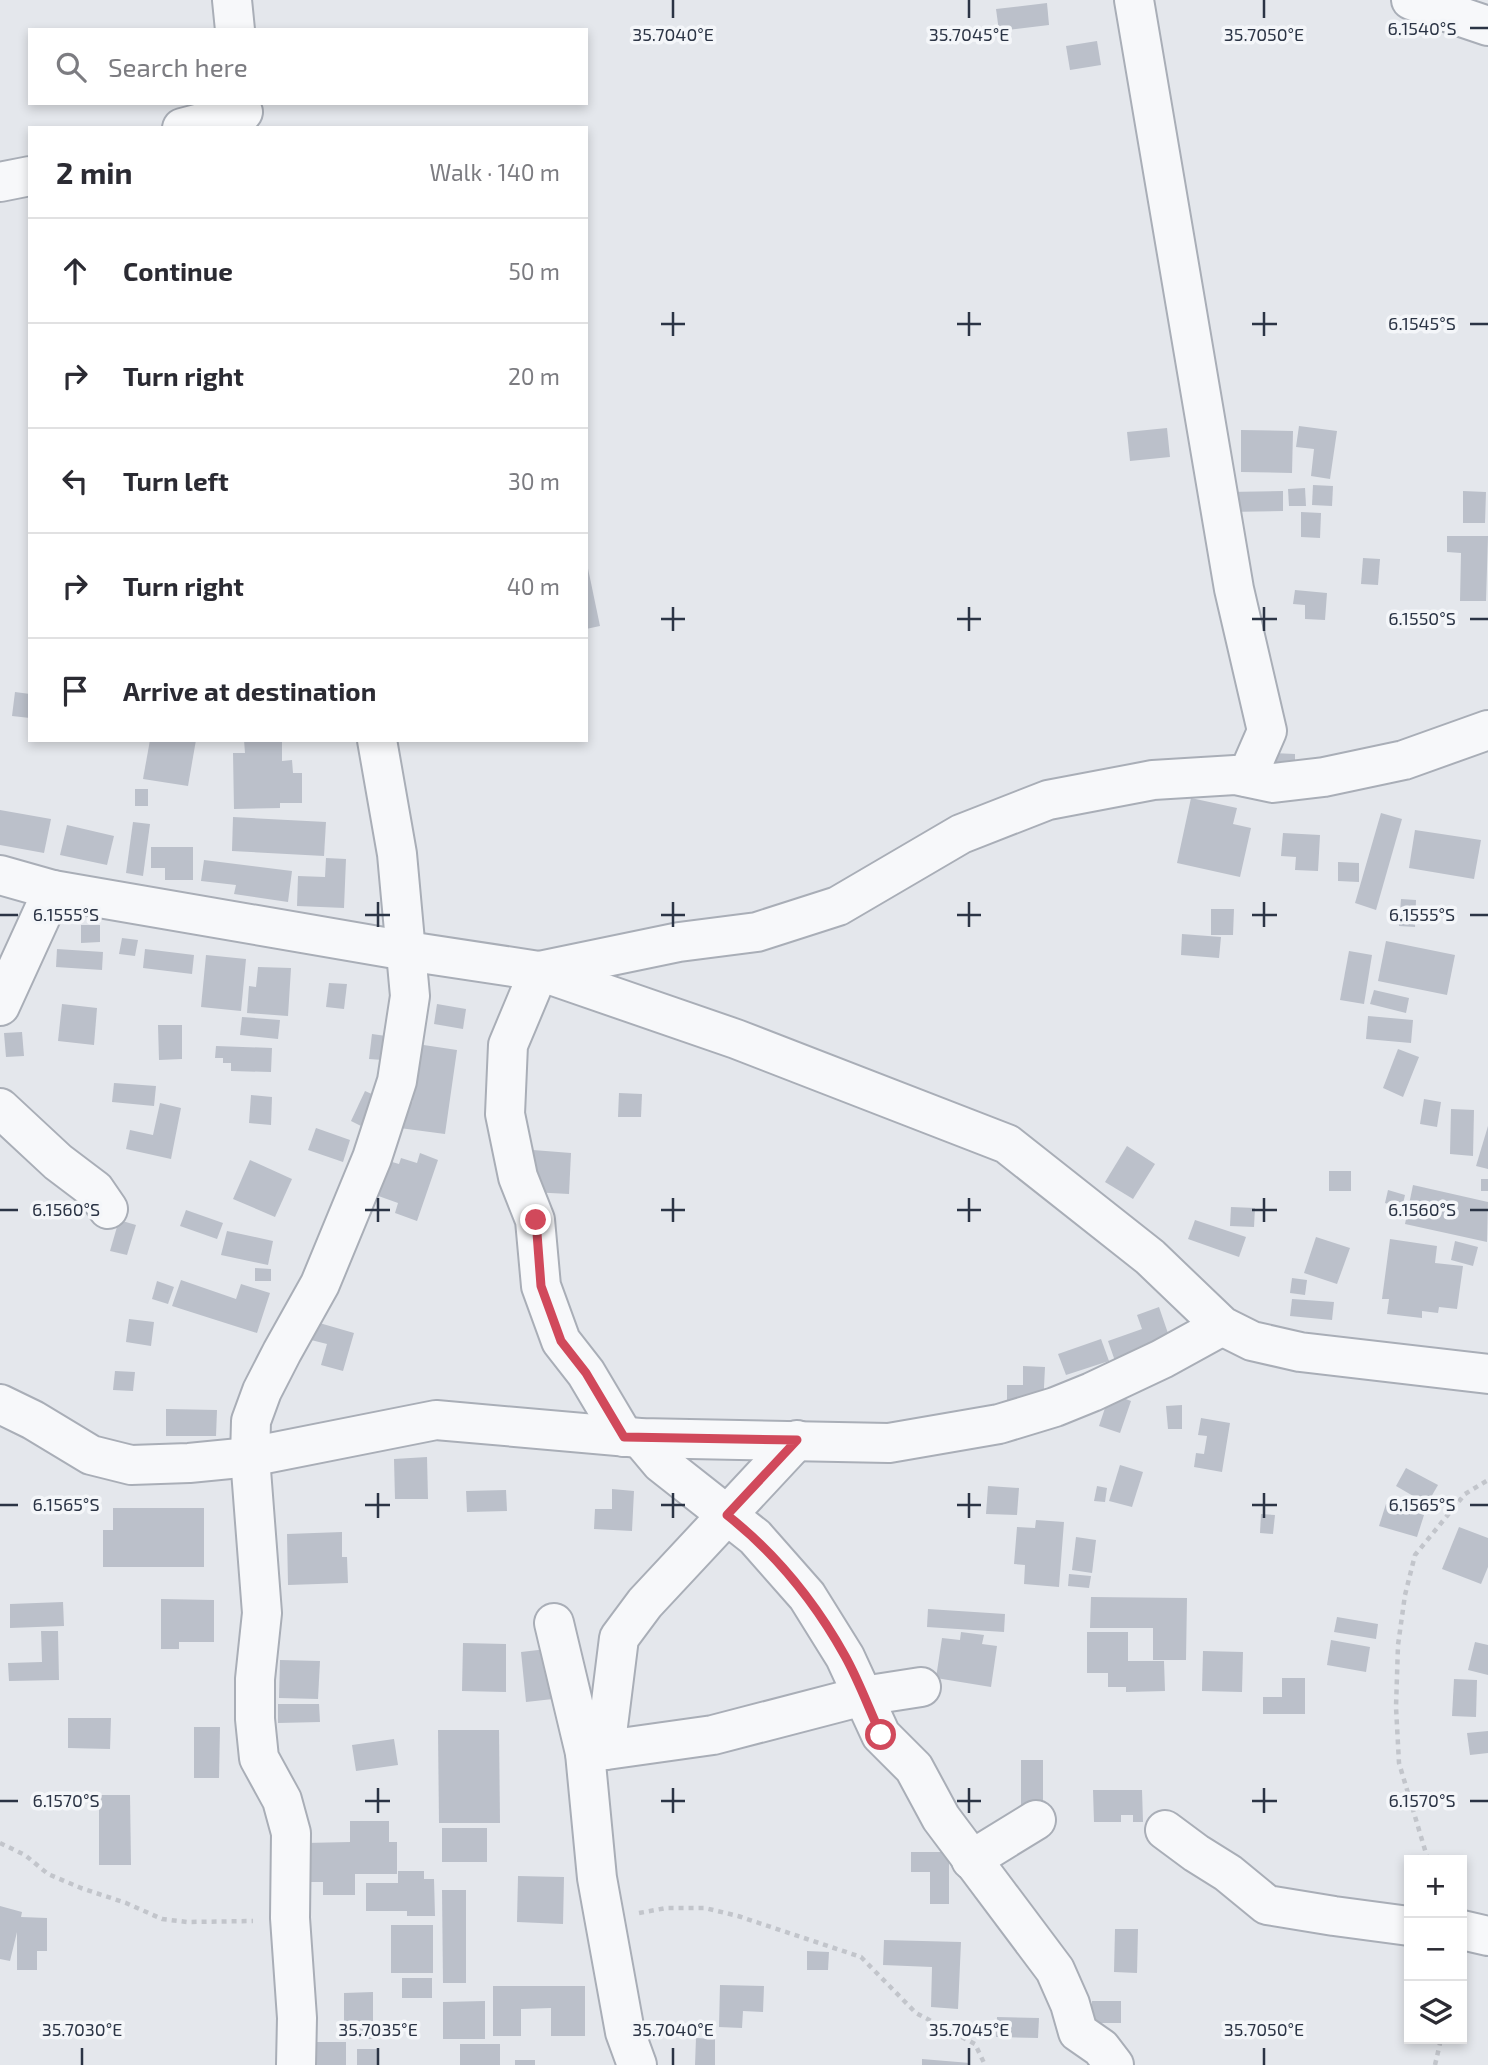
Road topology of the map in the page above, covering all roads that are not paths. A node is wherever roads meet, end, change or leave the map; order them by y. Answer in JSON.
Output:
{"nodes":[{"id":1,"x":232,"y":0,"type":"edge"},
{"id":2,"x":1134,"y":0,"type":"edge"},
{"id":3,"x":1411,"y":0,"type":"edge"},
{"id":4,"x":1488,"y":26,"type":"edge"},
{"id":5,"x":235,"y":28,"type":"edge"},
{"id":6,"x":244,"y":114,"type":"edge"},
{"id":7,"x":191,"y":126,"type":"edge"},
{"id":8,"x":28,"y":176,"type":"edge"},
{"id":9,"x":0,"y":182,"type":"edge"},
{"id":10,"x":1488,"y":730,"type":"edge"},
{"id":11,"x":377,"y":742,"type":"edge"},
{"id":12,"x":1247,"y":777,"type":"junction"},
{"id":13,"x":0,"y":875,"type":"edge"},
{"id":14,"x":53,"y":890,"type":"junction"},
{"id":15,"x":407,"y":951,"type":"junction"},
{"id":16,"x":539,"y":971,"type":"junction"},
{"id":17,"x":0,"y":1006,"type":"edge"},
{"id":18,"x":0,"y":1108,"type":"edge"},
{"id":19,"x":108,"y":1209,"type":"dead end"},
{"id":20,"x":1223,"y":1326,"type":"junction"},
{"id":21,"x":1488,"y":1374,"type":"edge"},
{"id":22,"x":0,"y":1404,"type":"edge"},
{"id":23,"x":632,"y":1437,"type":"junction"},
{"id":24,"x":797,"y":1440,"type":"junction"},
{"id":25,"x":250,"y":1457,"type":"junction"},
{"id":26,"x":727,"y":1515,"type":"junction"},
{"id":27,"x":554,"y":1623,"type":"dead end"},
{"id":28,"x":921,"y":1687,"type":"dead end"},
{"id":29,"x":863,"y":1696,"type":"junction"},
{"id":30,"x":595,"y":1752,"type":"junction"},
{"id":31,"x":1036,"y":1820,"type":"dead end"},
{"id":32,"x":1165,"y":1830,"type":"dead end"},
{"id":33,"x":971,"y":1860,"type":"junction"},
{"id":34,"x":1404,"y":1925,"type":"edge"},
{"id":35,"x":1467,"y":1931,"type":"edge"},
{"id":36,"x":1488,"y":1936,"type":"edge"},
{"id":37,"x":296,"y":2065,"type":"edge"},
{"id":38,"x":637,"y":2065,"type":"edge"},
{"id":39,"x":1114,"y":2065,"type":"edge"}],
"edges":[{"from":1,"to":5,"type":"street"},
{"from":2,"to":12,"type":"street"},
{"from":3,"to":4,"type":"street"},
{"from":6,"to":7,"type":"street"},
{"from":8,"to":9,"type":"street"},
{"from":10,"to":12,"type":"street"},
{"from":11,"to":15,"type":"street"},
{"from":12,"to":16,"type":"street"},
{"from":13,"to":14,"type":"street"},
{"from":14,"to":15,"type":"street"},
{"from":14,"to":17,"type":"street"},
{"from":15,"to":16,"type":"street"},
{"from":15,"to":25,"type":"street"},
{"from":16,"to":20,"type":"street"},
{"from":16,"to":23,"type":"street"},
{"from":18,"to":19,"type":"street"},
{"from":20,"to":21,"type":"street"},
{"from":20,"to":24,"type":"street"},
{"from":22,"to":25,"type":"street"},
{"from":23,"to":24,"type":"street"},
{"from":23,"to":25,"type":"street"},
{"from":23,"to":26,"type":"street"},
{"from":24,"to":26,"type":"street"},
{"from":25,"to":37,"type":"street"},
{"from":26,"to":29,"type":"street"},
{"from":26,"to":30,"type":"street"},
{"from":27,"to":30,"type":"street"},
{"from":28,"to":29,"type":"street"},
{"from":29,"to":30,"type":"street"},
{"from":29,"to":33,"type":"street"},
{"from":30,"to":38,"type":"street"},
{"from":31,"to":33,"type":"street"},
{"from":32,"to":34,"type":"street"},
{"from":33,"to":39,"type":"street"},
{"from":35,"to":36,"type":"street"}]}
